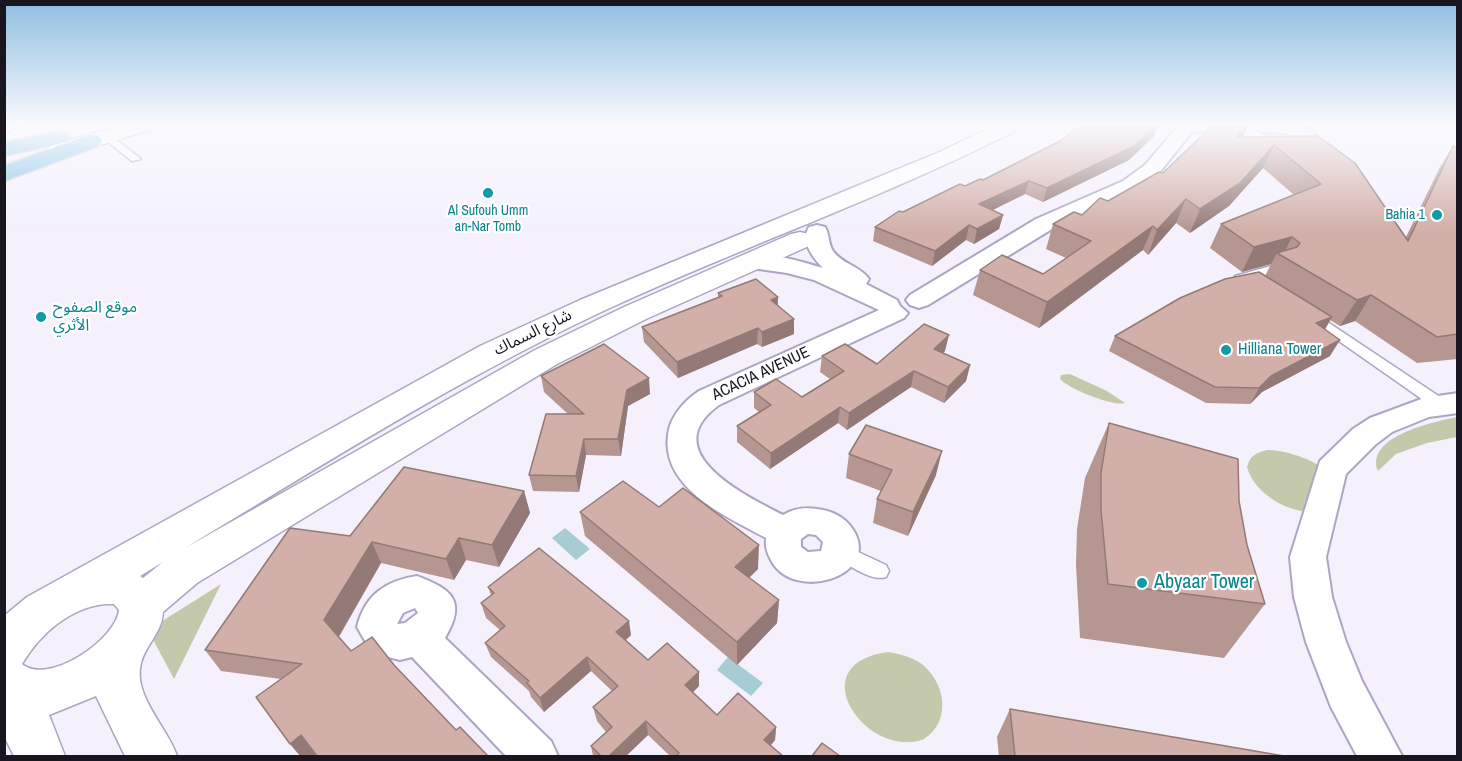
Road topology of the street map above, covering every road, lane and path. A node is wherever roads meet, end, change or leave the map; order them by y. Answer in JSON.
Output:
{"nodes":[{"id":1,"x":22,"y":160,"type":"edge"},
{"id":2,"x":37,"y":160,"type":"edge"},
{"id":3,"x":942,"y":160,"type":"edge"},
{"id":4,"x":970,"y":160,"type":"edge"},
{"id":5,"x":1160,"y":160,"type":"edge"},
{"id":6,"x":4,"y":166,"type":"edge"},
{"id":7,"x":4,"y":174,"type":"edge"},
{"id":8,"x":817,"y":232,"type":"junction"},
{"id":9,"x":753,"y":262,"type":"junction"},
{"id":10,"x":1278,"y":268,"type":"dead end"},
{"id":11,"x":1247,"y":277,"type":"junction"},
{"id":12,"x":1226,"y":283,"type":"edge"},
{"id":13,"x":1265,"y":287,"type":"edge"},
{"id":14,"x":899,"y":304,"type":"junction"},
{"id":15,"x":1300,"y":309,"type":"edge"},
{"id":16,"x":1449,"y":404,"type":"edge"},
{"id":17,"x":841,"y":552,"type":"joint"},
{"id":18,"x":879,"y":571,"type":"dead end"},
{"id":19,"x":77,"y":592,"type":"junction"},
{"id":20,"x":142,"y":604,"type":"junction"},
{"id":21,"x":419,"y":638,"type":"dead end"},
{"id":22,"x":117,"y":656,"type":"junction"},
{"id":23,"x":9,"y":667,"type":"edge"},
{"id":24,"x":40,"y":756,"type":"edge"},
{"id":25,"x":152,"y":756,"type":"edge"},
{"id":26,"x":536,"y":756,"type":"edge"},
{"id":27,"x":1380,"y":756,"type":"edge"}],
"edges":[{"from":1,"to":6,"type":"street"},
{"from":2,"to":7,"type":"main road"},
{"from":3,"to":19,"type":"street","name":"شارع السماك"},
{"from":4,"to":8,"type":"street","name":"شارع السماك"},
{"from":5,"to":14,"type":"street","name":"ACACIA AVENUE"},
{"from":8,"to":9,"type":"street","name":"شارع السماك"},
{"from":8,"to":14,"type":"street"},
{"from":9,"to":14,"type":"street"},
{"from":9,"to":20,"type":"street","name":"شارع السماك"},
{"from":10,"to":11,"type":"lane"},
{"from":11,"to":12,"type":"lane"},
{"from":11,"to":13,"type":"lane"},
{"from":14,"to":17,"type":"street","name":"ACACIA AVENUE"},
{"from":15,"to":16,"type":"lane"},
{"from":16,"to":27,"type":"street"},
{"from":17,"to":18,"type":"lane"},
{"from":19,"to":20,"type":"street","name":"شارع السماك"},
{"from":19,"to":23,"type":"street","name":"شارع السماك"},
{"from":20,"to":22,"type":"street"},
{"from":21,"to":26,"type":"street"},
{"from":22,"to":23,"type":"street"},
{"from":22,"to":25,"type":"street"},
{"from":23,"to":24,"type":"street"}]}
